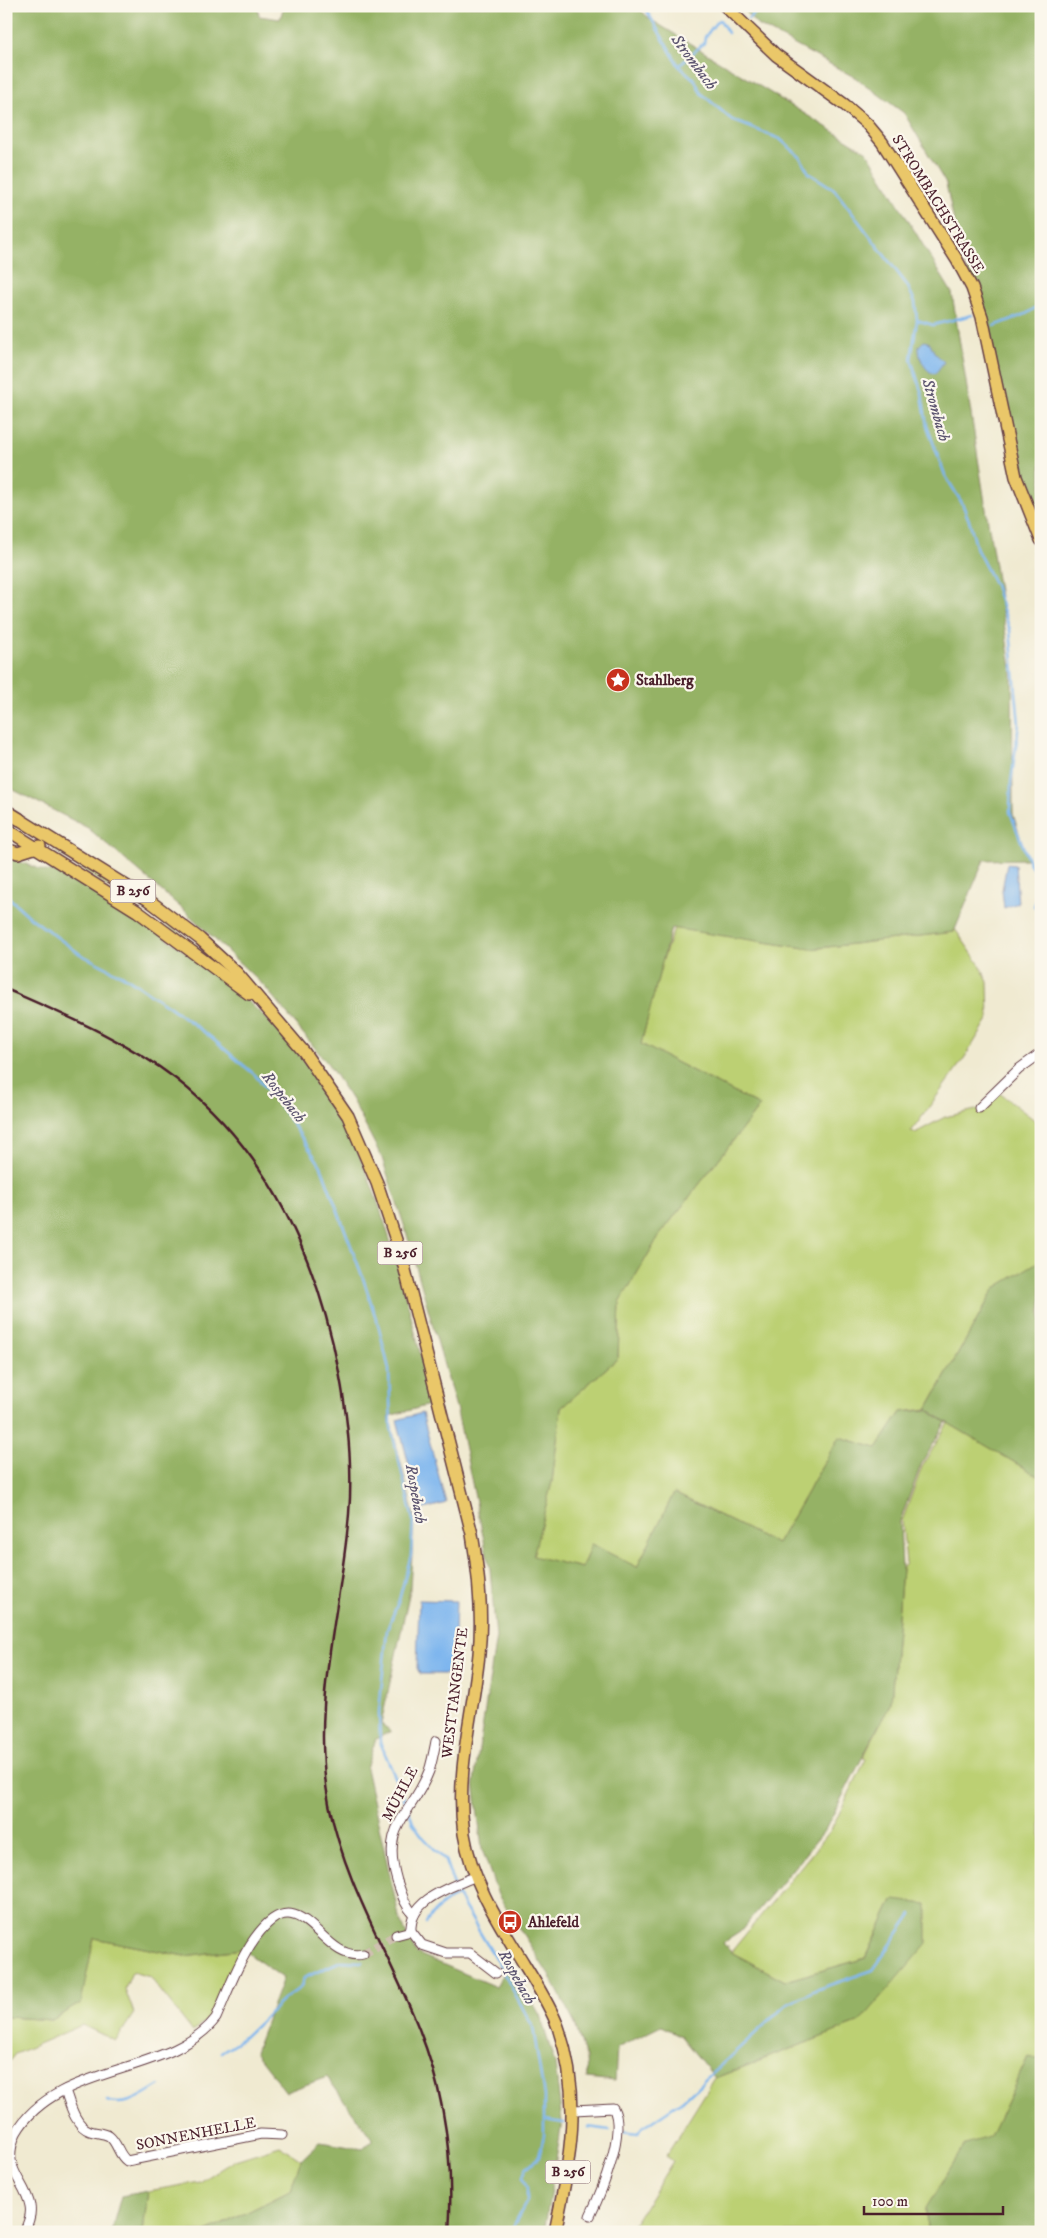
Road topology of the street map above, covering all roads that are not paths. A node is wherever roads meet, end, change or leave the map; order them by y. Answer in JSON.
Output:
{"nodes":[{"id":1,"x":725,"y":6,"type":"edge"},
{"id":2,"x":1041,"y":540,"type":"edge"},
{"id":3,"x":6,"y":811,"type":"edge"},
{"id":4,"x":19,"y":819,"type":"joint"},
{"id":5,"x":9,"y":830,"type":"edge"},
{"id":6,"x":64,"y":846,"type":"junction"},
{"id":7,"x":36,"y":847,"type":"junction"},
{"id":8,"x":6,"y":849,"type":"edge"},
{"id":9,"x":261,"y":1002,"type":"junction"},
{"id":10,"x":1041,"y":1054,"type":"edge"},
{"id":11,"x":979,"y":1108,"type":"dead end"},
{"id":12,"x":436,"y":1741,"type":"dead end"},
{"id":13,"x":476,"y":1876,"type":"junction"},
{"id":14,"x":414,"y":1915,"type":"junction"},
{"id":15,"x":411,"y":1931,"type":"junction"},
{"id":16,"x":396,"y":1935,"type":"tunnel mouth"},
{"id":17,"x":363,"y":1954,"type":"tunnel mouth"},
{"id":18,"x":496,"y":1973,"type":"dead end"},
{"id":19,"x":65,"y":2090,"type":"junction"},
{"id":20,"x":574,"y":2110,"type":"junction"},
{"id":21,"x":282,"y":2135,"type":"dead end"},
{"id":22,"x":590,"y":2216,"type":"dead end"},
{"id":23,"x":24,"y":2232,"type":"edge"},
{"id":24,"x":555,"y":2232,"type":"edge"}],
"edges":[{"from":1,"to":2,"type":"main road","name":"STROMBACHSTRASSE"},
{"from":3,"to":4,"type":"highway","name":"WESTTANGENTE","number":"B 256"},
{"from":4,"to":6,"type":"main road","name":"WESTTANGENTE","number":"B 256"},
{"from":5,"to":7,"type":"main road","name":"WESTTANGENTE","number":"B 256"},
{"from":6,"to":7,"type":"main road"},
{"from":6,"to":9,"type":"main road","name":"WESTTANGENTE","number":"B 256"},
{"from":7,"to":8,"type":"main road"},
{"from":7,"to":9,"type":"main road","name":"WESTTANGENTE","number":"B 256"},
{"from":9,"to":13,"type":"main road","name":"WESTTANGENTE","number":"B 256"},
{"from":10,"to":11,"type":"street"},
{"from":12,"to":14,"type":"street","name":"MÜHLE"},
{"from":13,"to":14,"type":"street"},
{"from":13,"to":20,"type":"main road","name":"WESTTANGENTE","number":"B 256"},
{"from":14,"to":15,"type":"street"},
{"from":15,"to":16,"type":"street"},
{"from":15,"to":18,"type":"street"},
{"from":17,"to":19,"type":"street"},
{"from":19,"to":21,"type":"street","name":"SONNENHELLE"},
{"from":19,"to":23,"type":"street"},
{"from":20,"to":22,"type":"street"},
{"from":20,"to":24,"type":"main road","name":"WESTTANGENTE","number":"B 256"}]}
